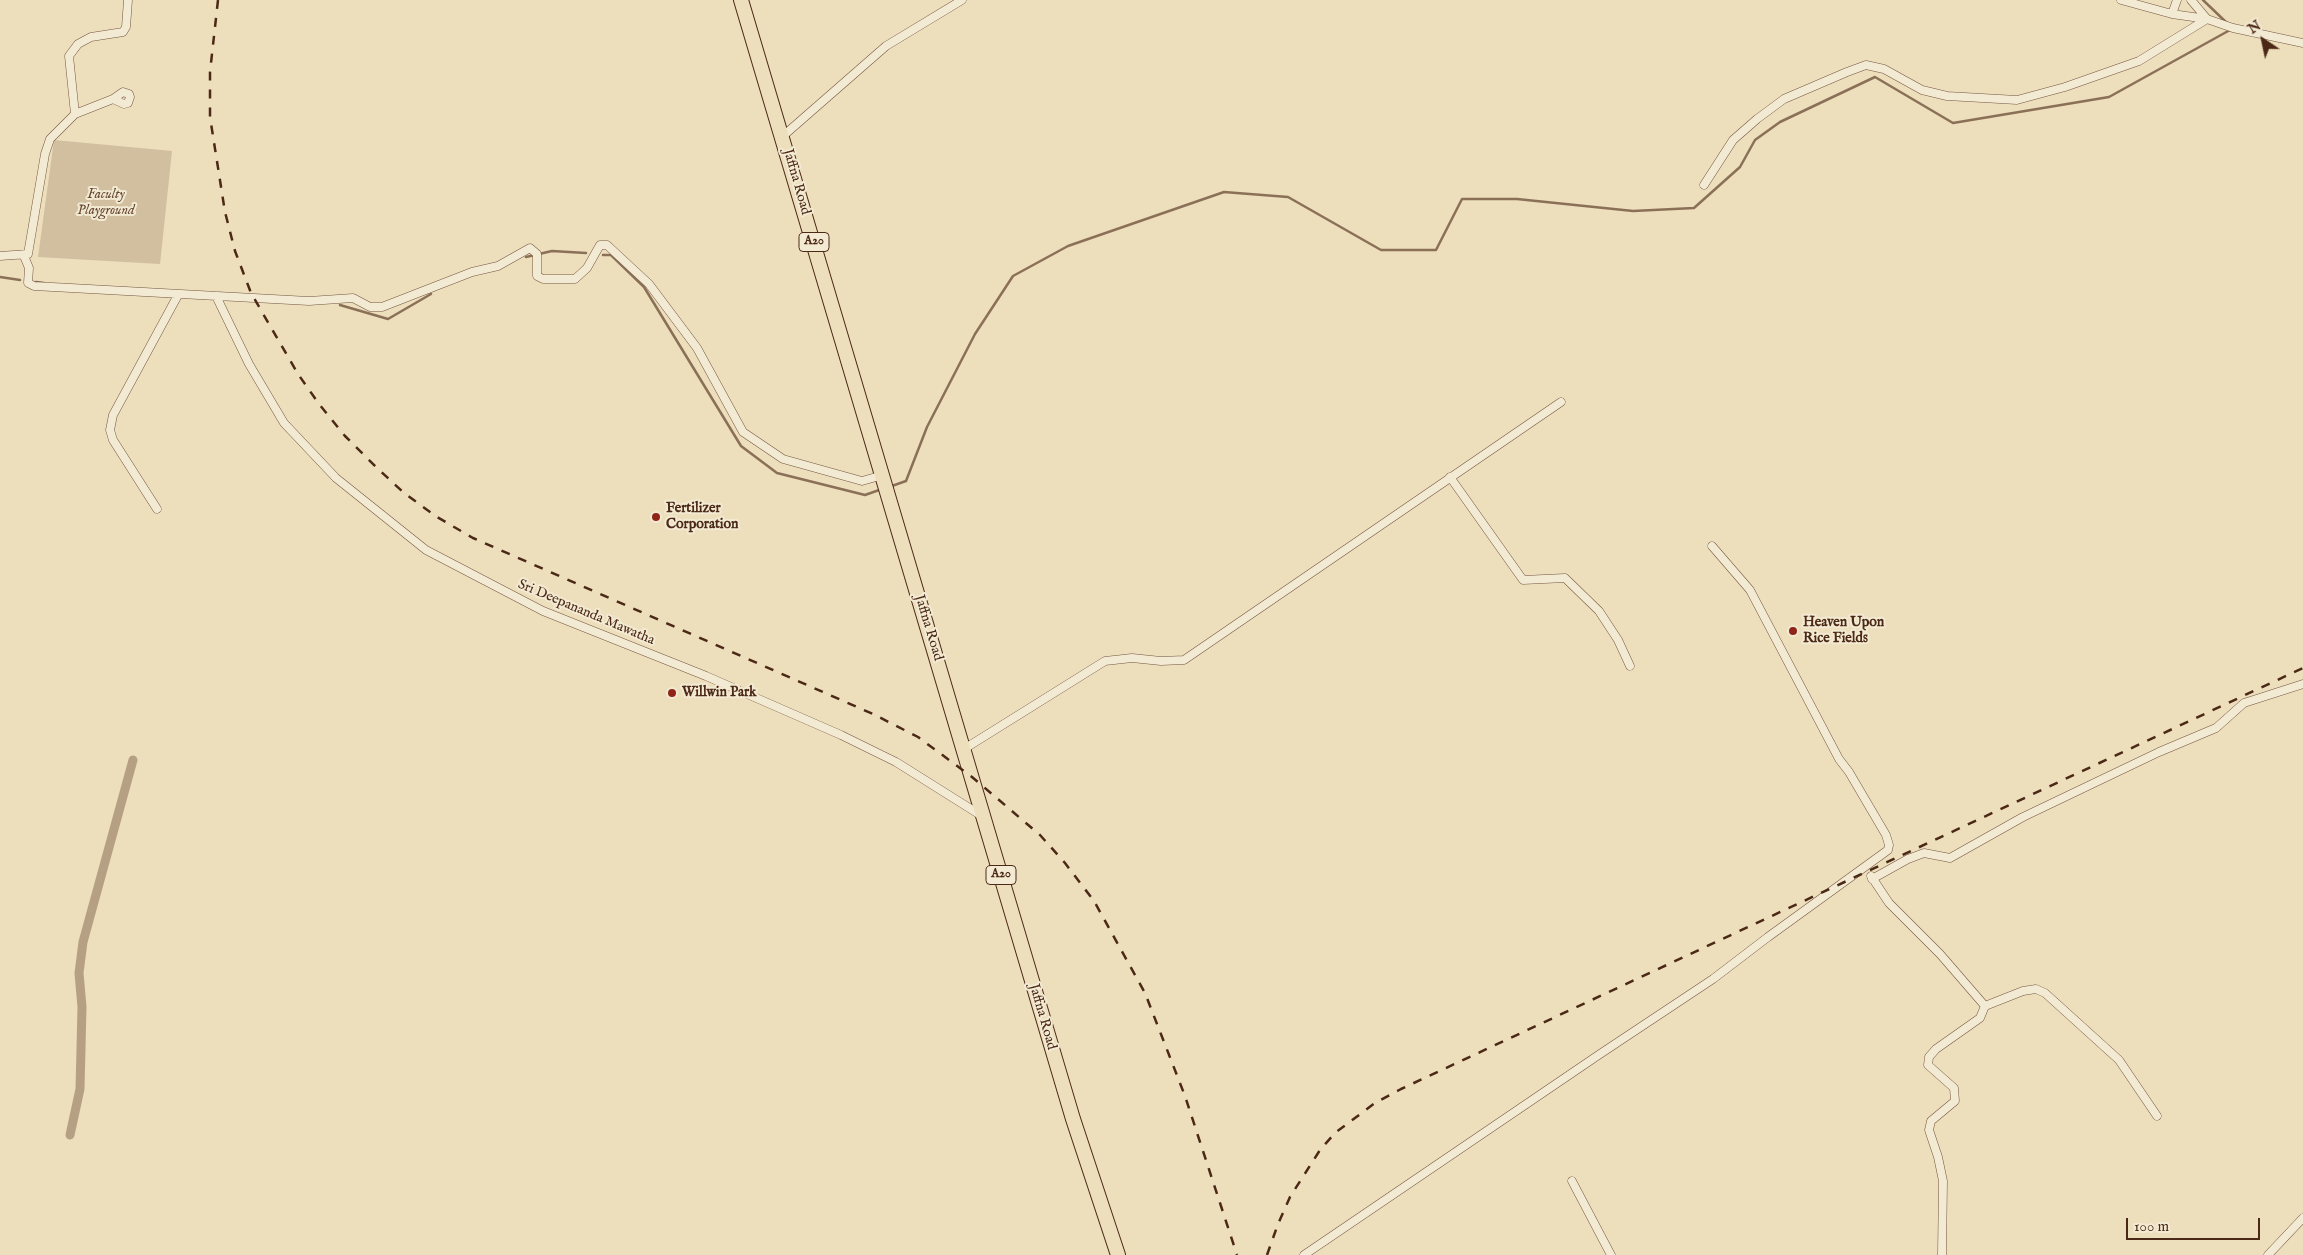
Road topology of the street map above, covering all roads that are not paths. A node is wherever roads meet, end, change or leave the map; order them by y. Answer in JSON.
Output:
{"nodes":[{"id":1,"x":128,"y":0,"type":"edge"},
{"id":2,"x":741,"y":0,"type":"edge"},
{"id":3,"x":962,"y":0,"type":"edge"},
{"id":4,"x":2121,"y":0,"type":"edge"},
{"id":5,"x":2177,"y":0,"type":"edge"},
{"id":6,"x":2190,"y":0,"type":"edge"},
{"id":7,"x":2172,"y":14,"type":"junction"},
{"id":8,"x":2207,"y":19,"type":"junction"},
{"id":9,"x":2303,"y":43,"type":"edge"},
{"id":10,"x":113,"y":99,"type":"dead end"},
{"id":11,"x":76,"y":114,"type":"junction"},
{"id":12,"x":783,"y":136,"type":"junction"},
{"id":13,"x":1704,"y":185,"type":"dead end"},
{"id":14,"x":0,"y":256,"type":"edge"},
{"id":15,"x":24,"y":256,"type":"junction"},
{"id":16,"x":178,"y":295,"type":"junction"},
{"id":17,"x":216,"y":296,"type":"junction"},
{"id":18,"x":1561,"y":402,"type":"dead end"},
{"id":19,"x":1450,"y":477,"type":"junction"},
{"id":20,"x":885,"y":484,"type":"junction"},
{"id":21,"x":157,"y":509,"type":"dead end"},
{"id":22,"x":1712,"y":546,"type":"dead end"},
{"id":23,"x":1630,"y":666,"type":"dead end"},
{"id":24,"x":2303,"y":684,"type":"edge"},
{"id":25,"x":964,"y":749,"type":"junction"},
{"id":26,"x":984,"y":817,"type":"junction"},
{"id":27,"x":1866,"y":868,"type":"junction"},
{"id":28,"x":1872,"y":879,"type":"junction"},
{"id":29,"x":1985,"y":1006,"type":"junction"},
{"id":30,"x":2157,"y":1116,"type":"dead end"},
{"id":31,"x":1572,"y":1181,"type":"dead end"},
{"id":32,"x":2303,"y":1218,"type":"edge"},
{"id":33,"x":1118,"y":1255,"type":"edge"},
{"id":34,"x":1304,"y":1255,"type":"edge"},
{"id":35,"x":1611,"y":1255,"type":"edge"},
{"id":36,"x":1942,"y":1255,"type":"edge"},
{"id":37,"x":2268,"y":1255,"type":"edge"}],
"edges":[{"from":1,"to":11,"type":"street"},
{"from":2,"to":12,"type":"highway","name":"Jaffna Road","number":"A20"},
{"from":3,"to":12,"type":"street"},
{"from":4,"to":7,"type":"street"},
{"from":5,"to":7,"type":"street"},
{"from":6,"to":8,"type":"street"},
{"from":7,"to":8,"type":"street"},
{"from":8,"to":9,"type":"street"},
{"from":8,"to":13,"type":"street"},
{"from":10,"to":11,"type":"street"},
{"from":11,"to":15,"type":"street"},
{"from":12,"to":20,"type":"highway","name":"Jaffna Road","number":"A20"},
{"from":14,"to":15,"type":"street"},
{"from":15,"to":16,"type":"street"},
{"from":16,"to":17,"type":"street"},
{"from":16,"to":21,"type":"street"},
{"from":17,"to":20,"type":"street"},
{"from":17,"to":26,"type":"street","name":"Sri Deepananda Mawatha"},
{"from":18,"to":19,"type":"street"},
{"from":19,"to":23,"type":"street"},
{"from":19,"to":25,"type":"street"},
{"from":20,"to":25,"type":"highway","name":"Jaffna Road","number":"A20"},
{"from":22,"to":27,"type":"street"},
{"from":24,"to":28,"type":"street"},
{"from":25,"to":26,"type":"highway","name":"Jaffna Road","number":"A20"},
{"from":26,"to":33,"type":"highway","name":"Jaffna Road","number":"A20"},
{"from":27,"to":28,"type":"street"},
{"from":27,"to":34,"type":"street"},
{"from":28,"to":29,"type":"street"},
{"from":29,"to":30,"type":"street"},
{"from":29,"to":36,"type":"street"},
{"from":31,"to":35,"type":"street"},
{"from":32,"to":37,"type":"street"}]}
